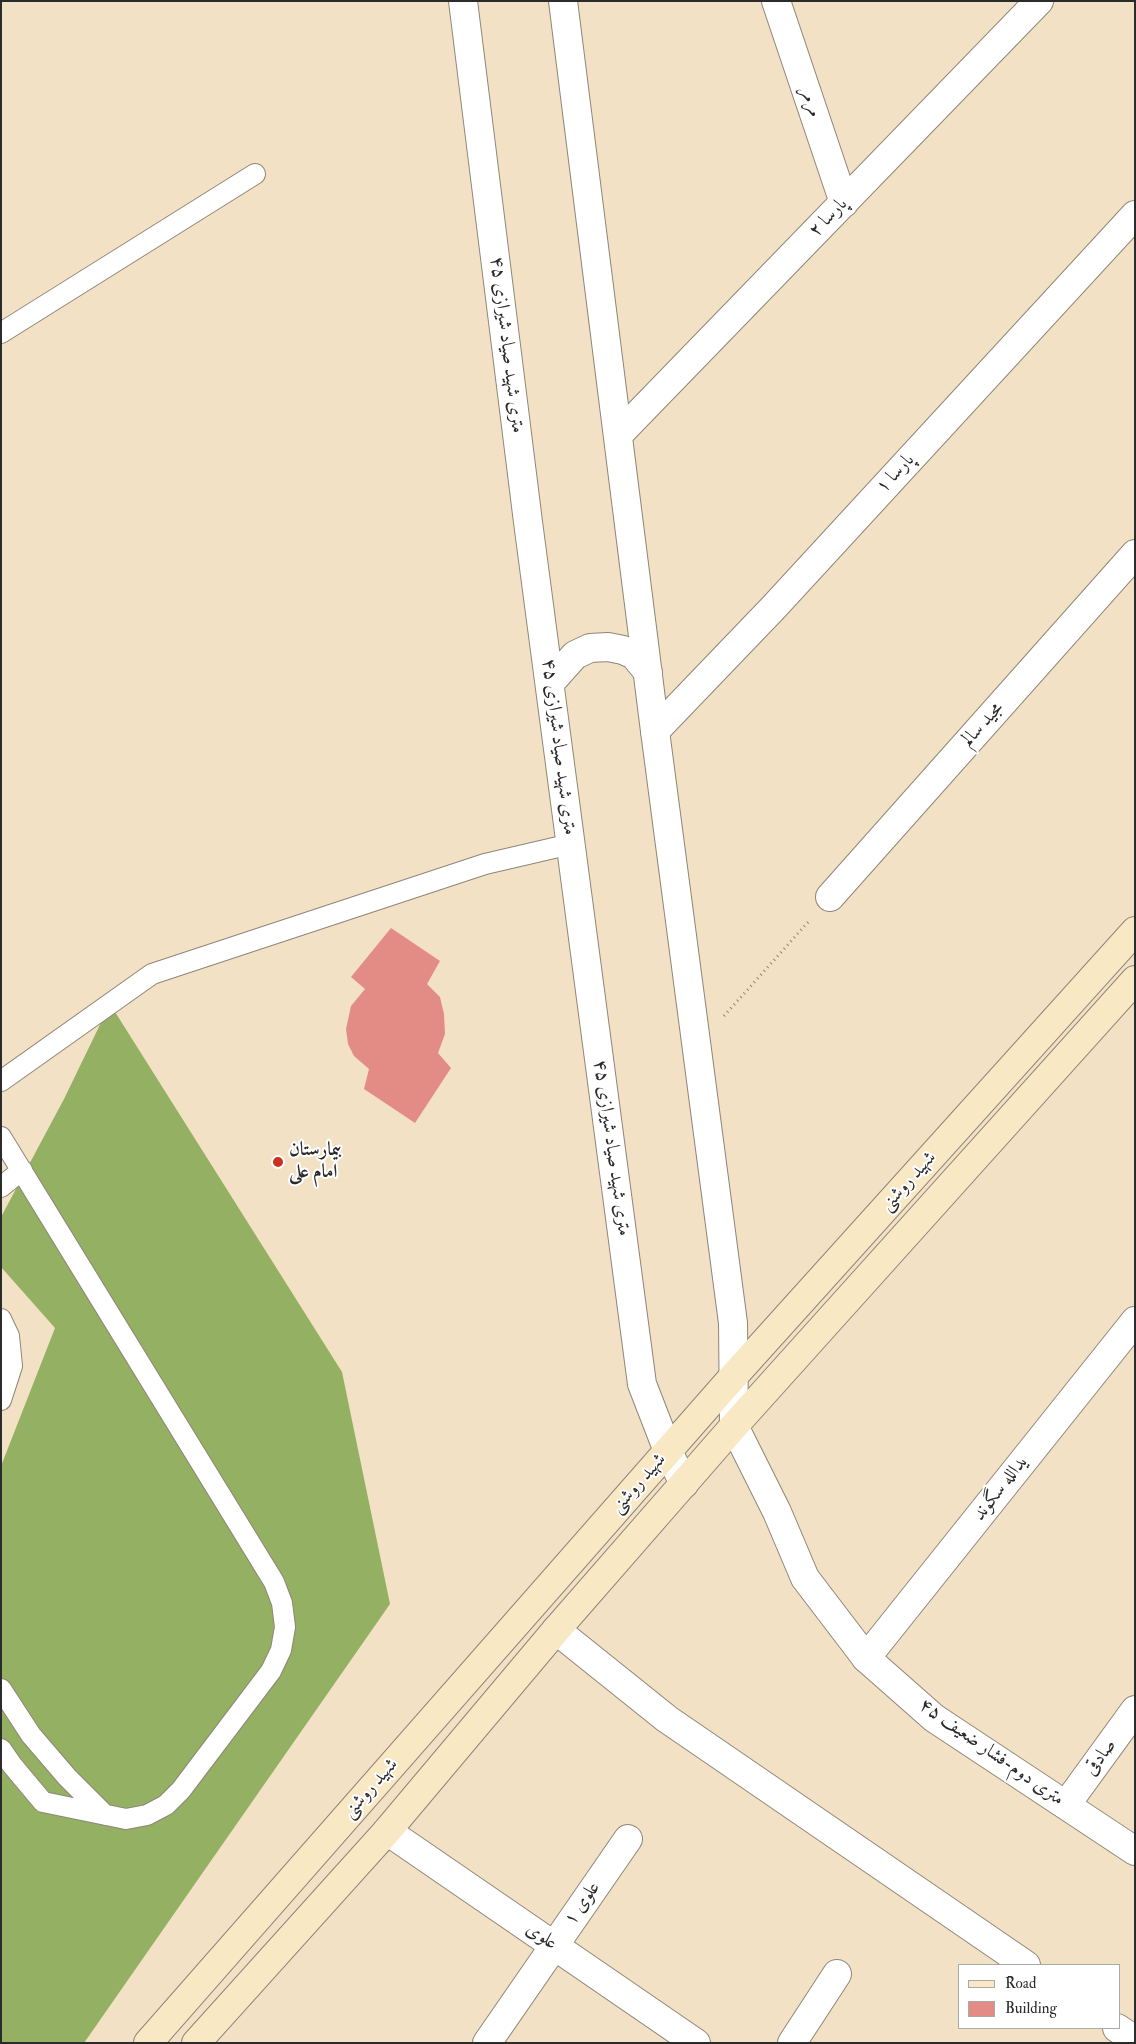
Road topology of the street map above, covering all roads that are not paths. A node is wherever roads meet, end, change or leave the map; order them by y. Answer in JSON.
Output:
{"nodes":[{"id":1,"x":463,"y":1,"type":"edge"},
{"id":2,"x":563,"y":1,"type":"edge"},
{"id":3,"x":776,"y":1,"type":"edge"},
{"id":4,"x":1039,"y":1,"type":"edge"},
{"id":5,"x":254,"y":174,"type":"dead end"},
{"id":6,"x":844,"y":203,"type":"junction"},
{"id":7,"x":1135,"y":214,"type":"edge"},
{"id":8,"x":1,"y":333,"type":"edge"},
{"id":9,"x":619,"y":434,"type":"junction"},
{"id":10,"x":1135,"y":554,"type":"edge"},
{"id":11,"x":648,"y":672,"type":"junction"},
{"id":12,"x":550,"y":683,"type":"junction"},
{"id":13,"x":655,"y":731,"type":"junction"},
{"id":14,"x":571,"y":844,"type":"junction"},
{"id":15,"x":830,"y":897,"type":"road end"},
{"id":16,"x":1135,"y":931,"type":"edge"},
{"id":17,"x":1135,"y":980,"type":"edge"},
{"id":18,"x":1,"y":1081,"type":"edge"},
{"id":19,"x":1,"y":1137,"type":"edge"},
{"id":20,"x":22,"y":1170,"type":"junction"},
{"id":21,"x":1,"y":1187,"type":"edge"},
{"id":22,"x":1,"y":1320,"type":"edge"},
{"id":23,"x":1135,"y":1320,"type":"edge"},
{"id":24,"x":732,"y":1378,"type":"junction"},
{"id":25,"x":1,"y":1400,"type":"edge"},
{"id":26,"x":734,"y":1426,"type":"junction"},
{"id":27,"x":668,"y":1451,"type":"junction"},
{"id":28,"x":684,"y":1484,"type":"junction"},
{"id":29,"x":556,"y":1630,"type":"junction"},
{"id":30,"x":866,"y":1658,"type":"junction"},
{"id":31,"x":1,"y":1690,"type":"edge"},
{"id":32,"x":1135,"y":1710,"type":"edge"},
{"id":33,"x":1,"y":1749,"type":"edge"},
{"id":34,"x":1066,"y":1805,"type":"junction"},
{"id":35,"x":105,"y":1816,"type":"junction"},
{"id":36,"x":387,"y":1831,"type":"junction"},
{"id":37,"x":628,"y":1839,"type":"dead end"},
{"id":38,"x":1135,"y":1851,"type":"edge"},
{"id":39,"x":237,"y":1942,"type":"junction"},
{"id":40,"x":554,"y":1946,"type":"junction"},
{"id":41,"x":1025,"y":1964,"type":"edge"},
{"id":42,"x":837,"y":1974,"type":"dead end"},
{"id":43,"x":254,"y":1979,"type":"junction"},
{"id":44,"x":1118,"y":2029,"type":"edge"},
{"id":45,"x":1135,"y":2040,"type":"edge"},
{"id":46,"x":148,"y":2043,"type":"edge"},
{"id":47,"x":196,"y":2043,"type":"edge"},
{"id":48,"x":487,"y":2043,"type":"edge"},
{"id":49,"x":696,"y":2043,"type":"edge"},
{"id":50,"x":792,"y":2043,"type":"edge"}],
"edges":[{"from":1,"to":12,"type":"street","name":"۴۵ متری شهید صیاد شیرازی"},
{"from":2,"to":9,"type":"street"},
{"from":3,"to":6,"type":"street","name":"مرمر"},
{"from":4,"to":6,"type":"street","name":"پارسا ۲"},
{"from":5,"to":8,"type":"lane"},
{"from":6,"to":9,"type":"street","name":"پارسا ۲"},
{"from":7,"to":13,"type":"street","name":"پارسا ۱"},
{"from":9,"to":11,"type":"street"},
{"from":10,"to":15,"type":"street","name":"مجید سالم"},
{"from":11,"to":12,"type":"street"},
{"from":11,"to":13,"type":"street"},
{"from":12,"to":14,"type":"street","name":"۴۵ متری شهید صیاد شیرازی"},
{"from":13,"to":24,"type":"street"},
{"from":14,"to":18,"type":"lane"},
{"from":14,"to":27,"type":"street","name":"۴۵ متری شهید صیاد شیرازی"},
{"from":16,"to":24,"type":"main road","name":"شهید روشنی"},
{"from":17,"to":26,"type":"main road","name":"شهید روشنی"},
{"from":19,"to":20,"type":"lane"},
{"from":20,"to":21,"type":"lane"},
{"from":20,"to":35,"type":"lane"},
{"from":22,"to":25,"type":"lane"},
{"from":23,"to":30,"type":"street","name":"یدالله سگوند"},
{"from":24,"to":26,"type":"street","name":"۴۵ متری دوم-فشار ضعیف"},
{"from":24,"to":27,"type":"main road","name":"شهید روشنی"},
{"from":26,"to":28,"type":"main road","name":"شهید روشنی"},
{"from":26,"to":30,"type":"street","name":"۴۵ متری دوم-فشار ضعیف"},
{"from":27,"to":28,"type":"street","name":"۴۵ متری شهید صیاد شیرازی"},
{"from":27,"to":39,"type":"main road","name":"شهید روشنی"},
{"from":28,"to":29,"type":"main road","name":"شهید روشنی"},
{"from":29,"to":36,"type":"main road","name":"شهید روشنی"},
{"from":29,"to":41,"type":"street"},
{"from":30,"to":34,"type":"street","name":"۴۵ متری دوم-فشار ضعیف"},
{"from":31,"to":35,"type":"lane"},
{"from":32,"to":34,"type":"street","name":"صادقی"},
{"from":33,"to":35,"type":"lane"},
{"from":34,"to":38,"type":"street","name":"۴۵ متری دوم-فشار ضعیف"},
{"from":36,"to":40,"type":"street","name":"علوی"},
{"from":36,"to":43,"type":"main road","name":"شهید روشنی"},
{"from":37,"to":40,"type":"street","name":"علوی ۱"},
{"from":39,"to":43,"type":"main road"},
{"from":39,"to":46,"type":"main road","name":"شهید روشنی"},
{"from":40,"to":48,"type":"street","name":"علوی ۱"},
{"from":40,"to":49,"type":"street","name":"علوی"},
{"from":42,"to":50,"type":"street"},
{"from":43,"to":47,"type":"main road","name":"شهید روشنی"},
{"from":44,"to":45,"type":"street"}]}
